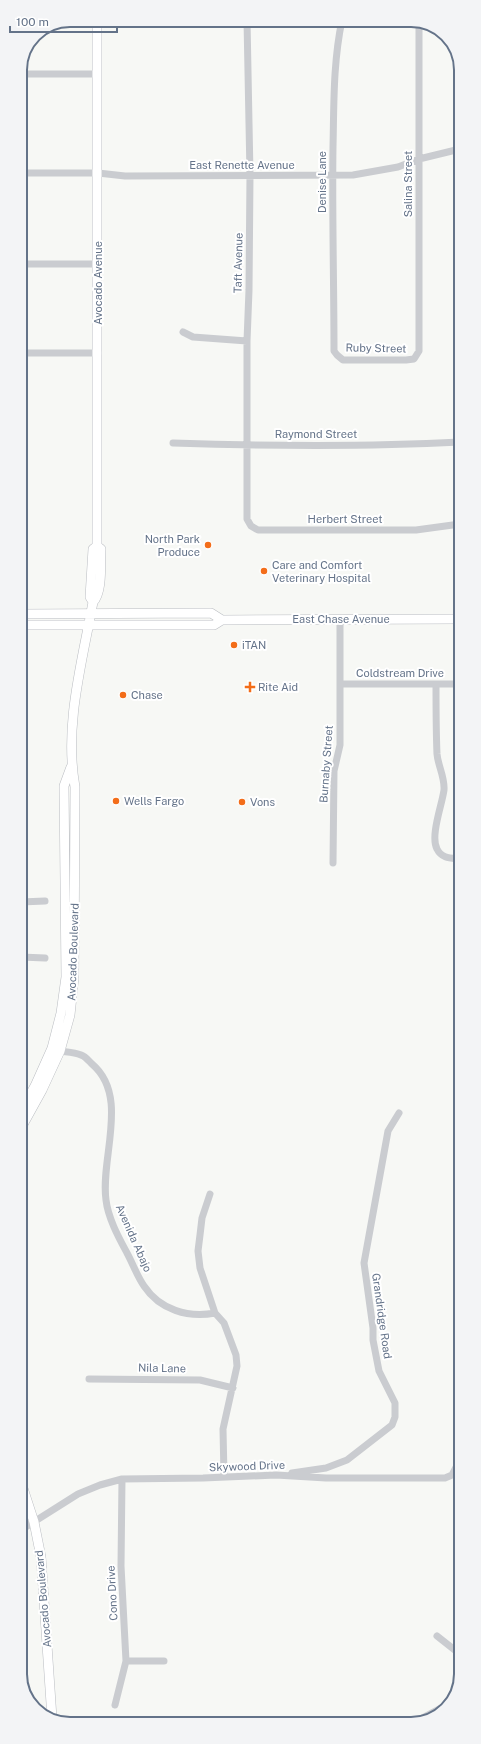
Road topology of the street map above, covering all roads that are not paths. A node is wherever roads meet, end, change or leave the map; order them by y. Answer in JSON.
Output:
{"nodes":[{"id":1,"x":97,"y":27,"type":"edge"},
{"id":2,"x":247,"y":27,"type":"edge"},
{"id":3,"x":341,"y":27,"type":"edge"},
{"id":4,"x":419,"y":28,"type":"edge"},
{"id":5,"x":27,"y":74,"type":"edge"},
{"id":6,"x":97,"y":74,"type":"junction"},
{"id":7,"x":454,"y":150,"type":"edge"},
{"id":8,"x":419,"y":159,"type":"junction"},
{"id":9,"x":27,"y":173,"type":"edge"},
{"id":10,"x":98,"y":173,"type":"junction"},
{"id":11,"x":250,"y":175,"type":"junction"},
{"id":12,"x":333,"y":176,"type":"junction"},
{"id":13,"x":27,"y":264,"type":"edge"},
{"id":14,"x":98,"y":264,"type":"junction"},
{"id":15,"x":183,"y":332,"type":"dead end"},
{"id":16,"x":247,"y":341,"type":"junction"},
{"id":17,"x":334,"y":344,"type":"joint"},
{"id":18,"x":419,"y":346,"type":"joint"},
{"id":19,"x":27,"y":353,"type":"edge"},
{"id":20,"x":98,"y":353,"type":"junction"},
{"id":21,"x":173,"y":442,"type":"dead end"},
{"id":22,"x":454,"y":442,"type":"edge"},
{"id":23,"x":247,"y":445,"type":"junction"},
{"id":24,"x":247,"y":507,"type":"joint"},
{"id":25,"x":454,"y":525,"type":"edge"},
{"id":26,"x":27,"y":614,"type":"edge"},
{"id":27,"x":91,"y":614,"type":"junction"},
{"id":28,"x":340,"y":618,"type":"junction"},
{"id":29,"x":454,"y":619,"type":"edge"},
{"id":30,"x":222,"y":620,"type":"junction"},
{"id":31,"x":27,"y":625,"type":"edge"},
{"id":32,"x":89,"y":626,"type":"junction"},
{"id":33,"x":340,"y":684,"type":"junction"},
{"id":34,"x":436,"y":684,"type":"junction"},
{"id":35,"x":454,"y":684,"type":"edge"},
{"id":36,"x":71,"y":765,"type":"junction"},
{"id":37,"x":454,"y":859,"type":"edge"},
{"id":38,"x":333,"y":863,"type":"dead end"},
{"id":39,"x":45,"y":901,"type":"dead end"},
{"id":40,"x":27,"y":902,"type":"edge"},
{"id":41,"x":27,"y":957,"type":"edge"},
{"id":42,"x":45,"y":958,"type":"dead end"},
{"id":43,"x":60,"y":1051,"type":"junction"},
{"id":44,"x":27,"y":1100,"type":"edge"},
{"id":45,"x":399,"y":1113,"type":"dead end"},
{"id":46,"x":27,"y":1117,"type":"edge"},
{"id":47,"x":210,"y":1194,"type":"dead end"},
{"id":48,"x":216,"y":1313,"type":"junction"},
{"id":49,"x":89,"y":1379,"type":"dead end"},
{"id":50,"x":233,"y":1388,"type":"junction"},
{"id":51,"x":454,"y":1471,"type":"edge"},
{"id":52,"x":285,"y":1475,"type":"junction"},
{"id":53,"x":224,"y":1476,"type":"junction"},
{"id":54,"x":122,"y":1479,"type":"junction"},
{"id":55,"x":27,"y":1500,"type":"edge"},
{"id":56,"x":34,"y":1522,"type":"junction"},
{"id":57,"x":27,"y":1526,"type":"edge"},
{"id":58,"x":437,"y":1636,"type":"dead end"},
{"id":59,"x":454,"y":1649,"type":"edge"},
{"id":60,"x":126,"y":1661,"type":"junction"},
{"id":61,"x":164,"y":1661,"type":"dead end"},
{"id":62,"x":115,"y":1705,"type":"dead end"},
{"id":63,"x":52,"y":1713,"type":"edge"}],
"edges":[{"from":1,"to":6,"type":"main road","name":"Avocado Avenue"},
{"from":2,"to":11,"type":"street","name":"Taft Avenue"},
{"from":3,"to":12,"type":"street","name":"Denise Lane"},
{"from":4,"to":8,"type":"street","name":"Salina Street"},
{"from":5,"to":6,"type":"street"},
{"from":6,"to":10,"type":"main road","name":"Avocado Avenue"},
{"from":7,"to":8,"type":"street","name":"East Renette Avenue"},
{"from":8,"to":12,"type":"street","name":"East Renette Avenue"},
{"from":8,"to":18,"type":"street","name":"Salina Street"},
{"from":9,"to":10,"type":"street","name":"East Renette Avenue"},
{"from":10,"to":11,"type":"street","name":"East Renette Avenue"},
{"from":10,"to":14,"type":"main road","name":"Avocado Avenue"},
{"from":11,"to":12,"type":"street","name":"East Renette Avenue"},
{"from":11,"to":16,"type":"street","name":"Taft Avenue"},
{"from":12,"to":17,"type":"street","name":"Denise Lane"},
{"from":13,"to":14,"type":"street"},
{"from":14,"to":20,"type":"main road","name":"Avocado Avenue"},
{"from":15,"to":16,"type":"street"},
{"from":16,"to":23,"type":"street","name":"Taft Avenue"},
{"from":17,"to":18,"type":"street","name":"Ruby Street"},
{"from":19,"to":20,"type":"street"},
{"from":20,"to":27,"type":"main road","name":"Avocado Avenue"},
{"from":21,"to":23,"type":"street","name":"Raymond Street"},
{"from":22,"to":23,"type":"street","name":"Raymond Street"},
{"from":23,"to":24,"type":"street","name":"Taft Avenue"},
{"from":24,"to":25,"type":"street","name":"Herbert Street"},
{"from":26,"to":27,"type":"main road","name":"East Chase Avenue"},
{"from":27,"to":30,"type":"main road","name":"East Chase Avenue"},
{"from":27,"to":32,"type":"main road","name":"Avocado Avenue"},
{"from":28,"to":29,"type":"main road","name":"East Chase Avenue"},
{"from":28,"to":30,"type":"main road","name":"East Chase Avenue"},
{"from":28,"to":33,"type":"street","name":"Burnaby Street"},
{"from":30,"to":32,"type":"main road","name":"East Chase Avenue"},
{"from":31,"to":32,"type":"main road","name":"East Chase Avenue"},
{"from":32,"to":36,"type":"main road","name":"Avocado Boulevard"},
{"from":33,"to":34,"type":"street","name":"Coldstream Drive"},
{"from":33,"to":38,"type":"street","name":"Burnaby Street"},
{"from":34,"to":35,"type":"street","name":"Coldstream Drive"},
{"from":34,"to":37,"type":"street"},
{"from":36,"to":43,"type":"main road","name":"Avocado Boulevard"},
{"from":36,"to":44,"type":"main road","name":"Avocado Boulevard"},
{"from":39,"to":40,"type":"street"},
{"from":41,"to":42,"type":"street"},
{"from":43,"to":46,"type":"main road","name":"Avocado Boulevard"},
{"from":43,"to":48,"type":"street","name":"Avenida Abajo"},
{"from":45,"to":52,"type":"street","name":"Grandridge Road"},
{"from":47,"to":48,"type":"street"},
{"from":48,"to":50,"type":"street"},
{"from":49,"to":50,"type":"street","name":"Nila Lane"},
{"from":50,"to":53,"type":"street"},
{"from":51,"to":52,"type":"street","name":"Skywood Drive"},
{"from":52,"to":53,"type":"street","name":"Skywood Drive"},
{"from":53,"to":54,"type":"street","name":"Skywood Drive"},
{"from":54,"to":56,"type":"street","name":"Skywood Drive"},
{"from":54,"to":60,"type":"street","name":"Cono Drive"},
{"from":55,"to":56,"type":"main road","name":"Avocado Boulevard"},
{"from":56,"to":57,"type":"street","name":"Skywood Drive"},
{"from":56,"to":63,"type":"main road","name":"Avocado Boulevard"},
{"from":58,"to":59,"type":"street"},
{"from":60,"to":61,"type":"street"},
{"from":60,"to":62,"type":"street","name":"Cono Drive"}]}
